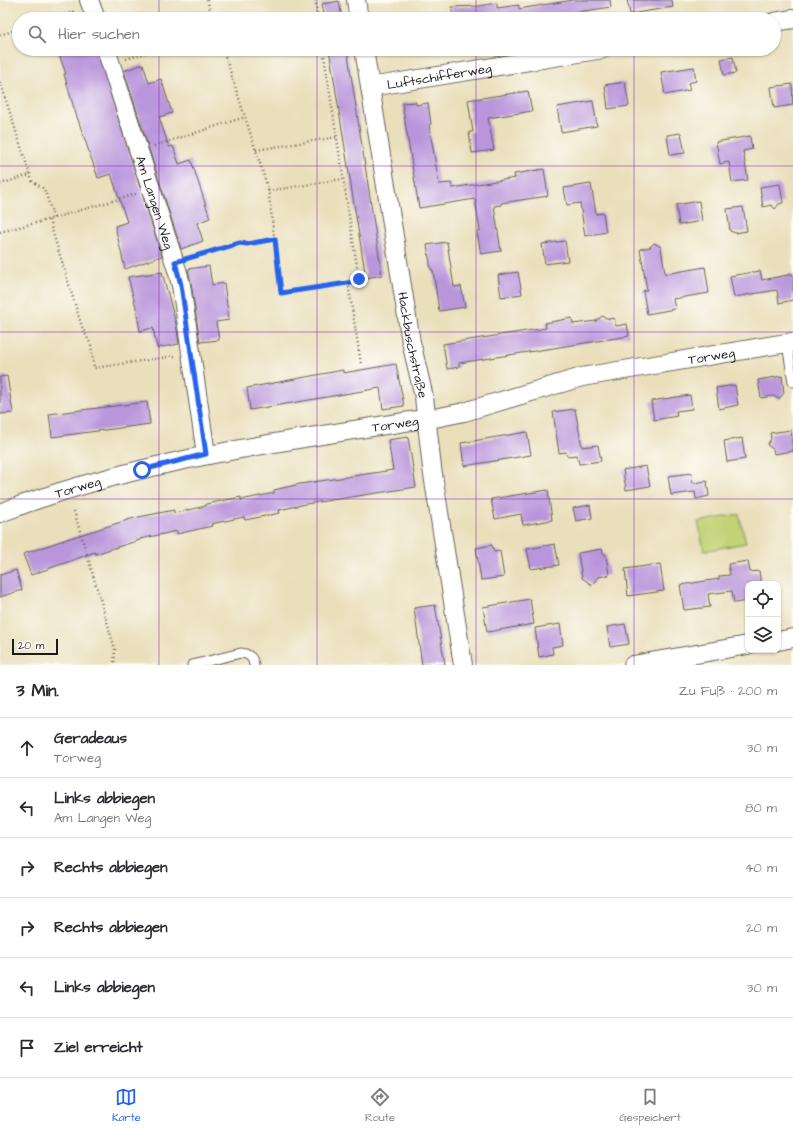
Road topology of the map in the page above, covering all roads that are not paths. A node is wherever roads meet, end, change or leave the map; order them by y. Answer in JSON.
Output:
{"nodes":[{"id":1,"x":356,"y":0,"type":"edge"},
{"id":2,"x":358,"y":12,"type":"edge"},
{"id":3,"x":793,"y":19,"type":"edge"},
{"id":4,"x":781,"y":21,"type":"edge"},
{"id":5,"x":365,"y":56,"type":"edge"},
{"id":6,"x":558,"y":56,"type":"edge"},
{"id":7,"x":109,"y":57,"type":"edge"},
{"id":8,"x":370,"y":86,"type":"junction"},
{"id":9,"x":790,"y":343,"type":"edge"},
{"id":10,"x":793,"y":382,"type":"edge"},
{"id":11,"x":426,"y":419,"type":"junction"},
{"id":12,"x":206,"y":454,"type":"junction"},
{"id":13,"x":0,"y":513,"type":"edge"},
{"id":14,"x":793,"y":638,"type":"edge"},
{"id":15,"x":781,"y":640,"type":"edge"},
{"id":16,"x":745,"y":646,"type":"edge"},
{"id":17,"x":192,"y":665,"type":"edge"},
{"id":18,"x":254,"y":665,"type":"edge"},
{"id":19,"x":463,"y":665,"type":"edge"},
{"id":20,"x":633,"y":665,"type":"edge"}],
"edges":[{"from":1,"to":2,"type":"street"},
{"from":3,"to":4,"type":"street"},
{"from":5,"to":8,"type":"street","name":"Hackbuschstraße"},
{"from":6,"to":8,"type":"street","name":"Luftschifferweg"},
{"from":7,"to":12,"type":"street","name":"Am Langen Weg"},
{"from":8,"to":11,"type":"street","name":"Hackbuschstraße"},
{"from":9,"to":10,"type":"lane"},
{"from":9,"to":11,"type":"street","name":"Torweg"},
{"from":11,"to":12,"type":"street","name":"Torweg"},
{"from":11,"to":19,"type":"street","name":"Hackbuschstraße"},
{"from":12,"to":13,"type":"street","name":"Torweg"},
{"from":14,"to":15,"type":"street"},
{"from":16,"to":20,"type":"street"},
{"from":17,"to":18,"type":"lane"}]}
